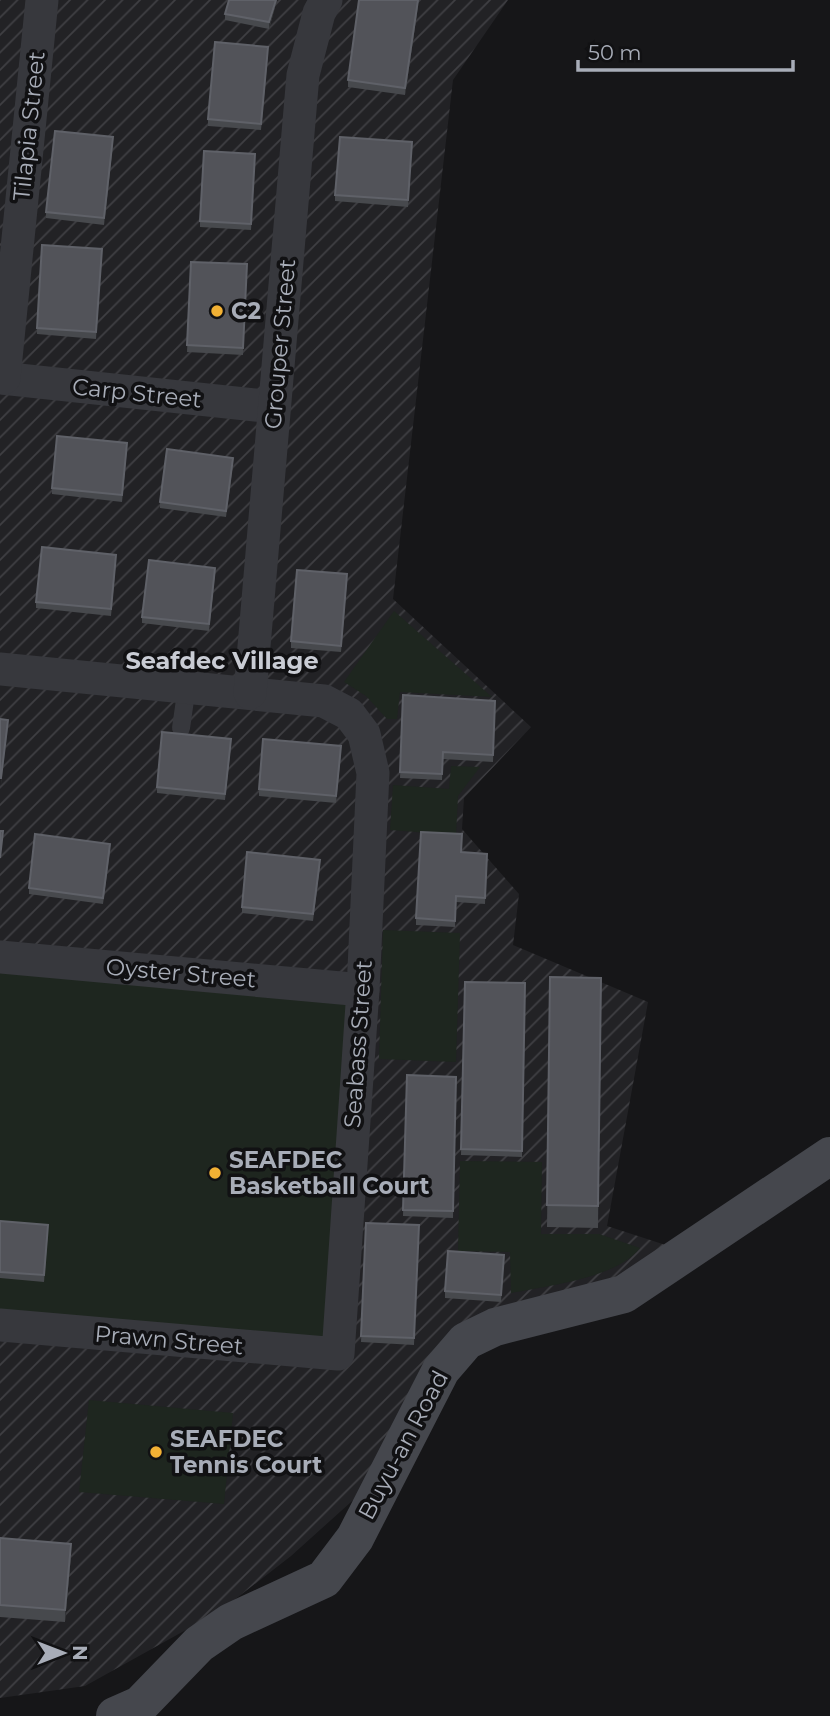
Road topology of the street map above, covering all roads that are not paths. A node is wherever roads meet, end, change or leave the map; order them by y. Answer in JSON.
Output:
{"nodes":[{"id":1,"x":42,"y":0,"type":"edge"},
{"id":2,"x":326,"y":0,"type":"edge"},
{"id":3,"x":2,"y":378,"type":"edge"},
{"id":4,"x":274,"y":407,"type":"junction"},
{"id":5,"x":0,"y":669,"type":"edge"},
{"id":6,"x":187,"y":686,"type":"junction"},
{"id":7,"x":250,"y":693,"type":"junction"},
{"id":8,"x":181,"y":728,"type":"dead end"},
{"id":9,"x":0,"y":957,"type":"edge"},
{"id":10,"x":363,"y":990,"type":"junction"},
{"id":11,"x":830,"y":1156,"type":"edge"},
{"id":12,"x":0,"y":1325,"type":"edge"},
{"id":13,"x":338,"y":1354,"type":"joint"},
{"id":14,"x":115,"y":1716,"type":"edge"}],
"edges":[{"from":1,"to":3,"type":"street","name":"Tilapia Street"},
{"from":2,"to":4,"type":"street","name":"Grouper Street"},
{"from":3,"to":4,"type":"street","name":"Carp Street"},
{"from":4,"to":7,"type":"street","name":"Grouper Street"},
{"from":5,"to":6,"type":"street"},
{"from":6,"to":7,"type":"street"},
{"from":6,"to":8,"type":"lane"},
{"from":7,"to":10,"type":"street","name":"Seabass Street"},
{"from":9,"to":10,"type":"street","name":"Oyster Street"},
{"from":10,"to":13,"type":"street","name":"Seabass Street"},
{"from":11,"to":14,"type":"street","name":"Buyu-an Road"},
{"from":12,"to":13,"type":"street","name":"Prawn Street"}]}
